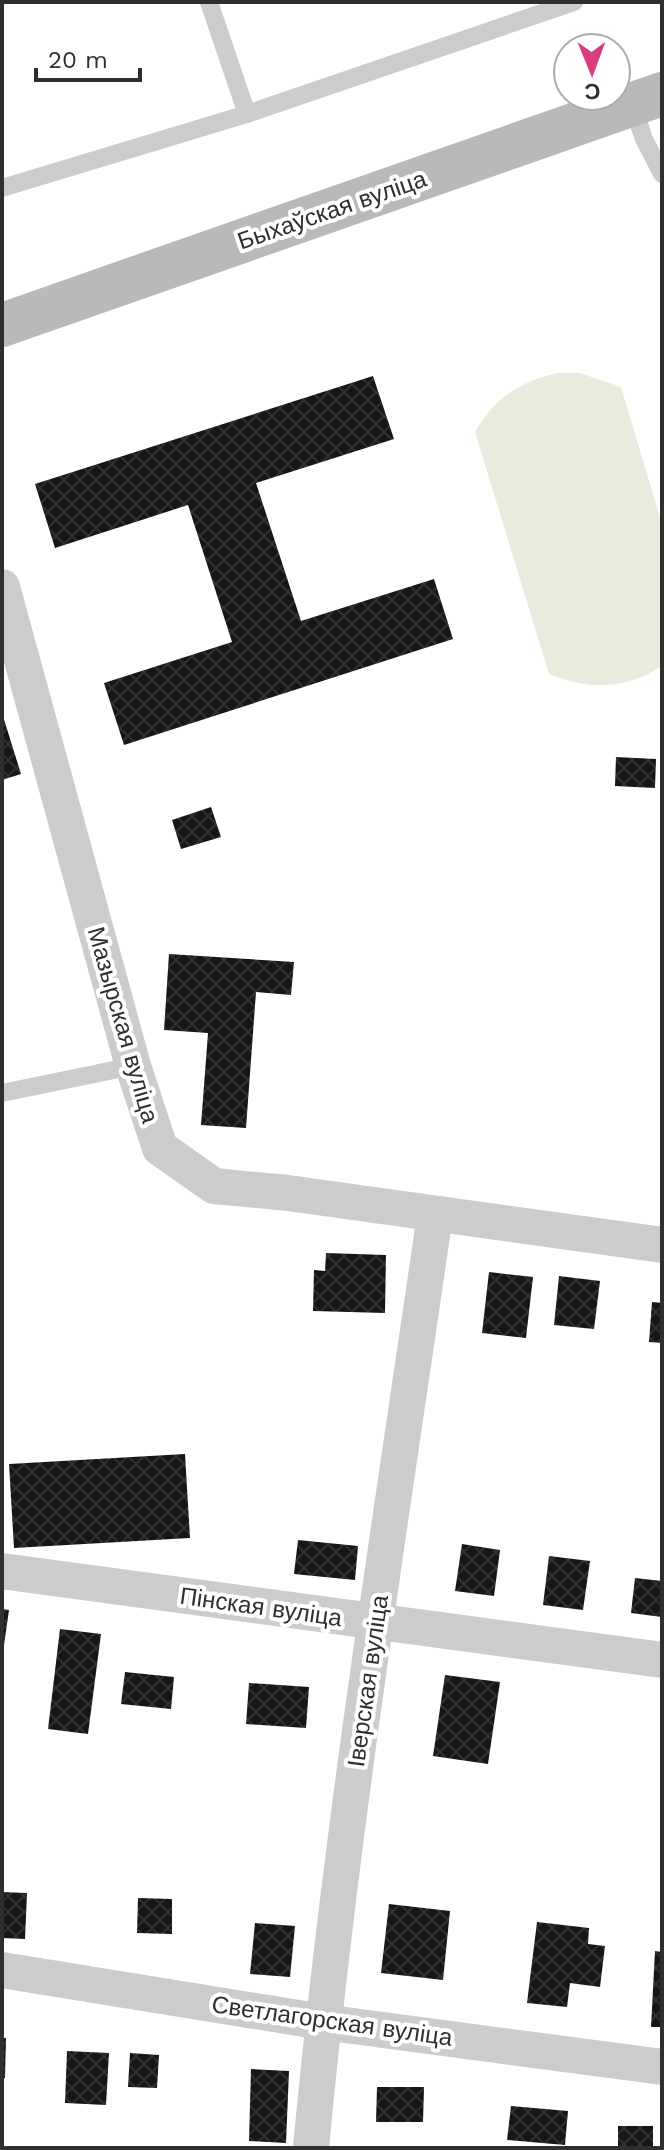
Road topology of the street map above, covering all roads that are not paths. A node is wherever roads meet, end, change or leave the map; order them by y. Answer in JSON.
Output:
{"nodes":[{"id":1,"x":209,"y":2,"type":"edge"},
{"id":2,"x":574,"y":2,"type":"edge"},
{"id":3,"x":647,"y":99,"type":"edge"},
{"id":4,"x":247,"y":114,"type":"junction"},
{"id":5,"x":662,"y":174,"type":"edge"},
{"id":6,"x":2,"y":188,"type":"edge"},
{"id":7,"x":2,"y":325,"type":"edge"},
{"id":8,"x":2,"y":587,"type":"edge"},
{"id":9,"x":10,"y":647,"type":"edge"},
{"id":10,"x":133,"y":1066,"type":"junction"},
{"id":11,"x":2,"y":1093,"type":"edge"},
{"id":12,"x":435,"y":1215,"type":"junction"},
{"id":13,"x":662,"y":1245,"type":"edge"},
{"id":14,"x":2,"y":1571,"type":"edge"},
{"id":15,"x":376,"y":1622,"type":"junction"},
{"id":16,"x":662,"y":1660,"type":"edge"},
{"id":17,"x":2,"y":1970,"type":"edge"},
{"id":18,"x":323,"y":2022,"type":"junction"},
{"id":19,"x":662,"y":2067,"type":"edge"},
{"id":20,"x":311,"y":2148,"type":"edge"}],
"edges":[{"from":1,"to":4,"type":"lane"},
{"from":2,"to":4,"type":"lane"},
{"from":3,"to":5,"type":"lane"},
{"from":3,"to":7,"type":"main road","name":"Быхаўская вуліца"},
{"from":4,"to":6,"type":"lane"},
{"from":8,"to":9,"type":"street","name":"Мазырская вуліца"},
{"from":9,"to":10,"type":"street","name":"Мазырская вуліца"},
{"from":10,"to":11,"type":"lane"},
{"from":10,"to":12,"type":"street","name":"Мазырская вуліца"},
{"from":12,"to":13,"type":"street","name":"Мазырская вуліца"},
{"from":12,"to":15,"type":"street","name":"Іверская вуліца"},
{"from":14,"to":15,"type":"street","name":"Пінская вуліца"},
{"from":15,"to":16,"type":"street","name":"Пінская вуліца"},
{"from":15,"to":18,"type":"street","name":"Іверская вуліца"},
{"from":17,"to":18,"type":"street","name":"Светлагорская вуліца"},
{"from":18,"to":19,"type":"street","name":"Светлагорская вуліца"},
{"from":18,"to":20,"type":"street","name":"Іверская вуліца"}]}
